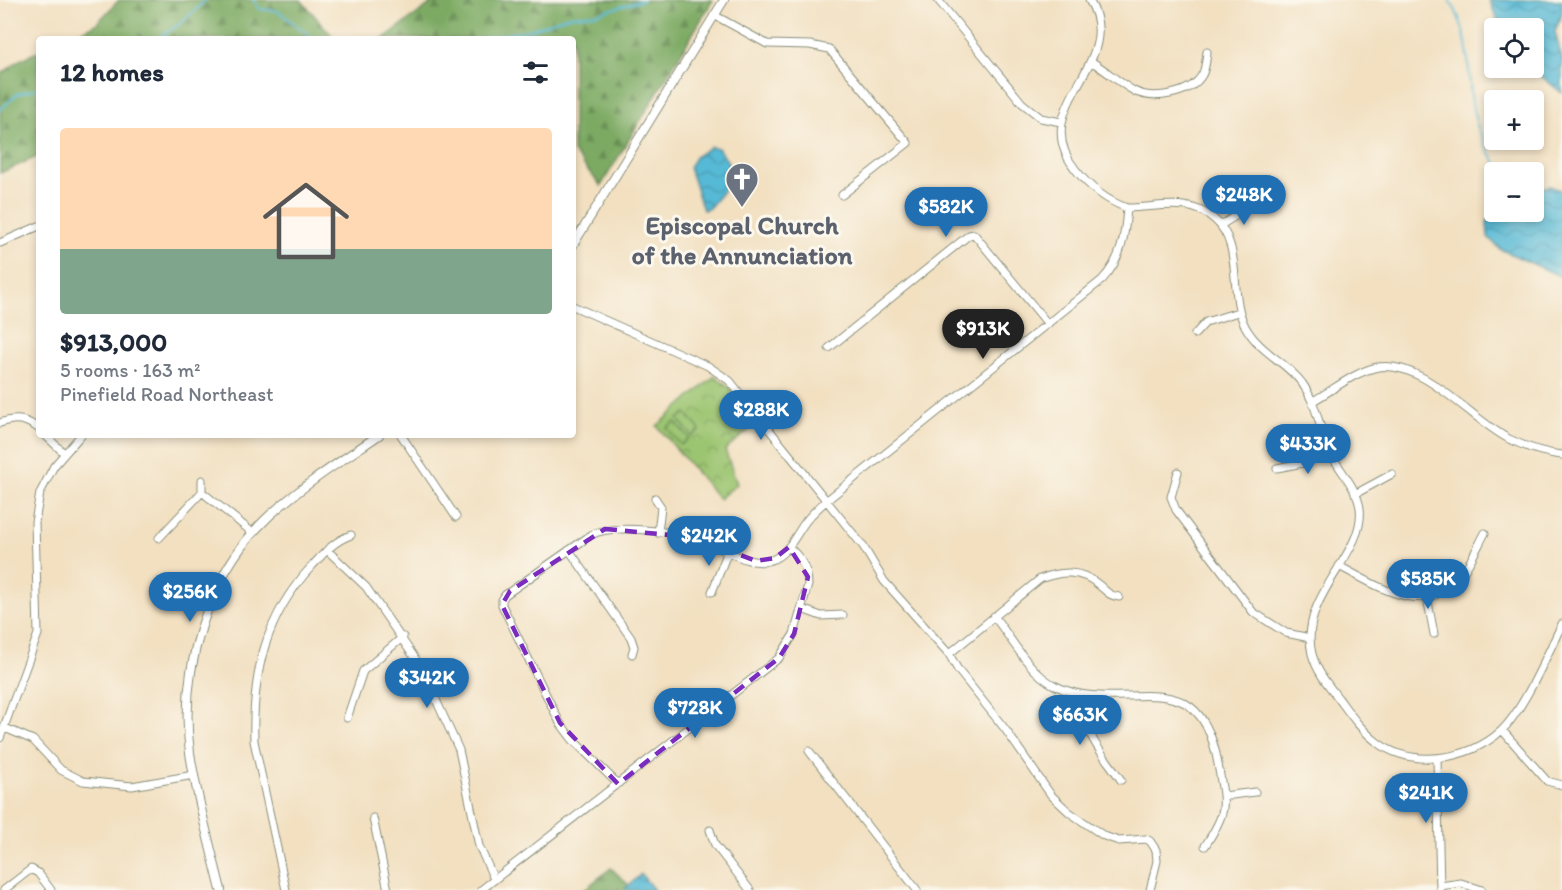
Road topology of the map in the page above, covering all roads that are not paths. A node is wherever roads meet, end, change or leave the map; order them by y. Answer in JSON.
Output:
{"nodes":[{"id":1,"x":723,"y":0,"type":"edge"},
{"id":2,"x":938,"y":0,"type":"edge"},
{"id":3,"x":1089,"y":0,"type":"edge"},
{"id":4,"x":714,"y":15,"type":"junction"},
{"id":5,"x":1207,"y":52,"type":"dead end"},
{"id":6,"x":1092,"y":62,"type":"junction"},
{"id":7,"x":1061,"y":122,"type":"junction"},
{"id":8,"x":842,"y":195,"type":"dead end"},
{"id":9,"x":1253,"y":206,"type":"dead end"},
{"id":10,"x":1127,"y":208,"type":"junction"},
{"id":11,"x":1221,"y":225,"type":"junction"},
{"id":12,"x":36,"y":227,"type":"edge"},
{"id":13,"x":576,"y":240,"type":"edge"},
{"id":14,"x":0,"y":243,"type":"edge"},
{"id":15,"x":576,"y":307,"type":"edge"},
{"id":16,"x":1238,"y":312,"type":"junction"},
{"id":17,"x":1048,"y":324,"type":"junction"},
{"id":18,"x":1195,"y":334,"type":"dead end"},
{"id":19,"x":829,"y":348,"type":"dead end"},
{"id":20,"x":1313,"y":401,"type":"junction"},
{"id":21,"x":0,"y":423,"type":"edge"},
{"id":22,"x":36,"y":427,"type":"edge"},
{"id":23,"x":48,"y":438,"type":"edge"},
{"id":24,"x":78,"y":438,"type":"edge"},
{"id":25,"x":375,"y":438,"type":"edge"},
{"id":26,"x":403,"y":438,"type":"edge"},
{"id":27,"x":1329,"y":452,"type":"junction"},
{"id":28,"x":64,"y":453,"type":"junction"},
{"id":29,"x":1562,"y":455,"type":"edge"},
{"id":30,"x":1277,"y":468,"type":"dead end"},
{"id":31,"x":1392,"y":474,"type":"dead end"},
{"id":32,"x":1177,"y":475,"type":"dead end"},
{"id":33,"x":202,"y":480,"type":"dead end"},
{"id":34,"x":202,"y":492,"type":"junction"},
{"id":35,"x":1355,"y":494,"type":"junction"},
{"id":36,"x":655,"y":498,"type":"dead end"},
{"id":37,"x":826,"y":501,"type":"junction"},
{"id":38,"x":456,"y":517,"type":"dead end"},
{"id":39,"x":253,"y":533,"type":"junction"},
{"id":40,"x":658,"y":533,"type":"junction"},
{"id":41,"x":1485,"y":533,"type":"dead end"},
{"id":42,"x":351,"y":535,"type":"dead end"},
{"id":43,"x":159,"y":538,"type":"dead end"},
{"id":44,"x":789,"y":547,"type":"junction"},
{"id":45,"x":327,"y":550,"type":"junction"},
{"id":46,"x":569,"y":550,"type":"junction"},
{"id":47,"x":728,"y":551,"type":"junction"},
{"id":48,"x":1339,"y":566,"type":"junction"},
{"id":49,"x":712,"y":592,"type":"dead end"},
{"id":50,"x":1119,"y":597,"type":"dead end"},
{"id":51,"x":1427,"y":597,"type":"junction"},
{"id":52,"x":802,"y":609,"type":"junction"},
{"id":53,"x":843,"y":615,"type":"dead end"},
{"id":54,"x":994,"y":616,"type":"junction"},
{"id":55,"x":1562,"y":624,"type":"edge"},
{"id":56,"x":1434,"y":634,"type":"dead end"},
{"id":57,"x":403,"y":637,"type":"junction"},
{"id":58,"x":1310,"y":638,"type":"junction"},
{"id":59,"x":1559,"y":640,"type":"edge"},
{"id":60,"x":632,"y":654,"type":"dead end"},
{"id":61,"x":949,"y":654,"type":"junction"},
{"id":62,"x":1084,"y":696,"type":"junction"},
{"id":63,"x":347,"y":718,"type":"dead end"},
{"id":64,"x":4,"y":728,"type":"junction"},
{"id":65,"x":1502,"y":730,"type":"junction"},
{"id":66,"x":0,"y":738,"type":"edge"},
{"id":67,"x":809,"y":751,"type":"dead end"},
{"id":68,"x":1437,"y":758,"type":"junction"},
{"id":69,"x":194,"y":775,"type":"junction"},
{"id":70,"x":1121,"y":780,"type":"dead end"},
{"id":71,"x":618,"y":784,"type":"junction"},
{"id":72,"x":1562,"y":785,"type":"edge"},
{"id":73,"x":1255,"y":792,"type":"dead end"},
{"id":74,"x":1224,"y":796,"type":"junction"},
{"id":75,"x":373,"y":818,"type":"dead end"},
{"id":76,"x":710,"y":830,"type":"dead end"},
{"id":77,"x":1205,"y":846,"type":"dead end"},
{"id":78,"x":494,"y":879,"type":"junction"},
{"id":79,"x":1440,"y":888,"type":"edge"},
{"id":80,"x":4,"y":890,"type":"edge"},
{"id":81,"x":51,"y":890,"type":"edge"},
{"id":82,"x":221,"y":890,"type":"edge"},
{"id":83,"x":286,"y":890,"type":"edge"},
{"id":84,"x":388,"y":890,"type":"edge"},
{"id":85,"x":481,"y":890,"type":"edge"},
{"id":86,"x":750,"y":890,"type":"edge"},
{"id":87,"x":917,"y":890,"type":"edge"},
{"id":88,"x":1150,"y":890,"type":"edge"},
{"id":89,"x":1482,"y":890,"type":"edge"}],
"edges":[{"from":1,"to":4,"type":"street"},
{"from":2,"to":7,"type":"street"},
{"from":3,"to":6,"type":"street"},
{"from":4,"to":8,"type":"street"},
{"from":4,"to":13,"type":"street"},
{"from":5,"to":6,"type":"street"},
{"from":6,"to":7,"type":"street"},
{"from":7,"to":10,"type":"street"},
{"from":9,"to":11,"type":"street"},
{"from":10,"to":11,"type":"street"},
{"from":10,"to":17,"type":"street"},
{"from":11,"to":16,"type":"street"},
{"from":12,"to":14,"type":"street"},
{"from":15,"to":37,"type":"street"},
{"from":16,"to":18,"type":"street"},
{"from":16,"to":20,"type":"street"},
{"from":17,"to":19,"type":"street"},
{"from":17,"to":37,"type":"street"},
{"from":20,"to":27,"type":"street"},
{"from":20,"to":29,"type":"street"},
{"from":21,"to":22,"type":"street"},
{"from":23,"to":28,"type":"street"},
{"from":24,"to":28,"type":"street"},
{"from":25,"to":39,"type":"street"},
{"from":26,"to":38,"type":"street"},
{"from":27,"to":30,"type":"street"},
{"from":27,"to":35,"type":"street"},
{"from":28,"to":64,"type":"street"},
{"from":31,"to":35,"type":"street"},
{"from":32,"to":58,"type":"street"},
{"from":33,"to":34,"type":"street"},
{"from":34,"to":39,"type":"street"},
{"from":34,"to":43,"type":"street"},
{"from":35,"to":48,"type":"street"},
{"from":36,"to":40,"type":"street"},
{"from":37,"to":44,"type":"street"},
{"from":37,"to":61,"type":"street"},
{"from":39,"to":69,"type":"street"},
{"from":40,"to":46,"type":"street"},
{"from":40,"to":47,"type":"street"},
{"from":41,"to":51,"type":"street"},
{"from":42,"to":45,"type":"street"},
{"from":44,"to":47,"type":"street"},
{"from":44,"to":52,"type":"street"},
{"from":45,"to":57,"type":"street"},
{"from":45,"to":83,"type":"street"},
{"from":46,"to":60,"type":"street"},
{"from":46,"to":71,"type":"street"},
{"from":47,"to":49,"type":"street"},
{"from":48,"to":51,"type":"street"},
{"from":48,"to":58,"type":"street"},
{"from":50,"to":54,"type":"street"},
{"from":51,"to":56,"type":"street"},
{"from":52,"to":53,"type":"street"},
{"from":52,"to":71,"type":"street"},
{"from":54,"to":61,"type":"street"},
{"from":54,"to":62,"type":"street"},
{"from":55,"to":59,"type":"street"},
{"from":57,"to":63,"type":"street"},
{"from":57,"to":78,"type":"street"},
{"from":58,"to":68,"type":"street"},
{"from":59,"to":65,"type":"street"},
{"from":61,"to":88,"type":"street"},
{"from":62,"to":70,"type":"street"},
{"from":62,"to":74,"type":"street"},
{"from":64,"to":66,"type":"street"},
{"from":64,"to":69,"type":"street"},
{"from":65,"to":68,"type":"street"},
{"from":65,"to":72,"type":"street"},
{"from":67,"to":87,"type":"street"},
{"from":68,"to":79,"type":"street"},
{"from":69,"to":82,"type":"street"},
{"from":71,"to":78,"type":"street"},
{"from":73,"to":74,"type":"street"},
{"from":74,"to":77,"type":"street"},
{"from":75,"to":84,"type":"street"},
{"from":76,"to":86,"type":"street"},
{"from":78,"to":85,"type":"street"},
{"from":79,"to":89,"type":"street"},
{"from":80,"to":81,"type":"street"}]}
